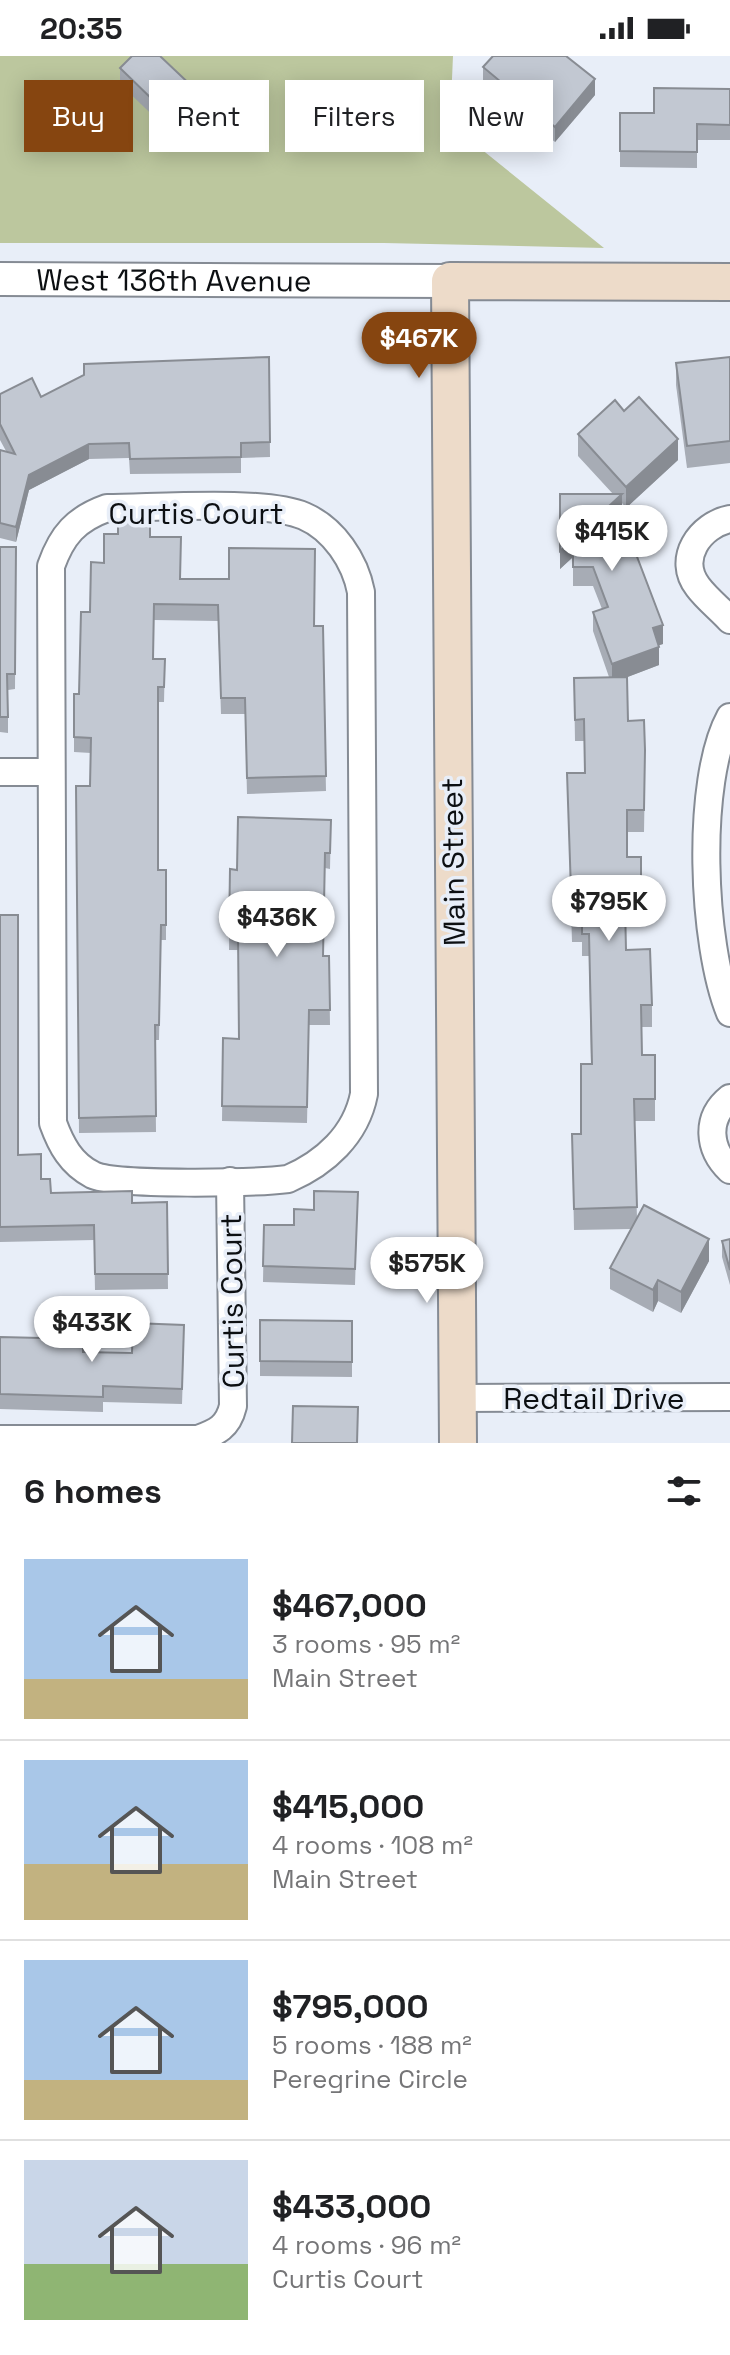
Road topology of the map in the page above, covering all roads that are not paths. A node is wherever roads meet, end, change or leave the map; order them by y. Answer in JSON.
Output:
{"nodes":[{"id":1,"x":0,"y":279,"type":"edge"},
{"id":2,"x":450,"y":281,"type":"junction"},
{"id":3,"x":730,"y":282,"type":"edge"},
{"id":4,"x":730,"y":519,"type":"edge"},
{"id":5,"x":730,"y":620,"type":"edge"},
{"id":6,"x":730,"y":717,"type":"edge"},
{"id":7,"x":0,"y":772,"type":"edge"},
{"id":8,"x":51,"y":772,"type":"junction"},
{"id":9,"x":730,"y":1013,"type":"edge"},
{"id":10,"x":730,"y":1098,"type":"edge"},
{"id":11,"x":730,"y":1170,"type":"edge"},
{"id":12,"x":230,"y":1181,"type":"junction"},
{"id":13,"x":730,"y":1397,"type":"edge"},
{"id":14,"x":458,"y":1398,"type":"junction"},
{"id":15,"x":0,"y":1439,"type":"edge"},
{"id":16,"x":43,"y":1442,"type":"edge"},
{"id":17,"x":458,"y":1443,"type":"edge"}],
"edges":[{"from":1,"to":2,"type":"street","name":"West 136th Avenue"},
{"from":2,"to":3,"type":"main road","name":"West 136th Avenue"},
{"from":2,"to":14,"type":"main road","name":"Main Street"},
{"from":4,"to":5,"type":"street"},
{"from":6,"to":9,"type":"street"},
{"from":7,"to":8,"type":"street"},
{"from":8,"to":12,"type":"street","name":"Curtis Court"},
{"from":8,"to":12,"type":"street","name":"Curtis Court"},
{"from":10,"to":11,"type":"street"},
{"from":12,"to":16,"type":"street","name":"Curtis Court"},
{"from":13,"to":14,"type":"street","name":"Redtail Drive"},
{"from":14,"to":17,"type":"main road","name":"Main Street"},
{"from":15,"to":16,"type":"street"}]}
